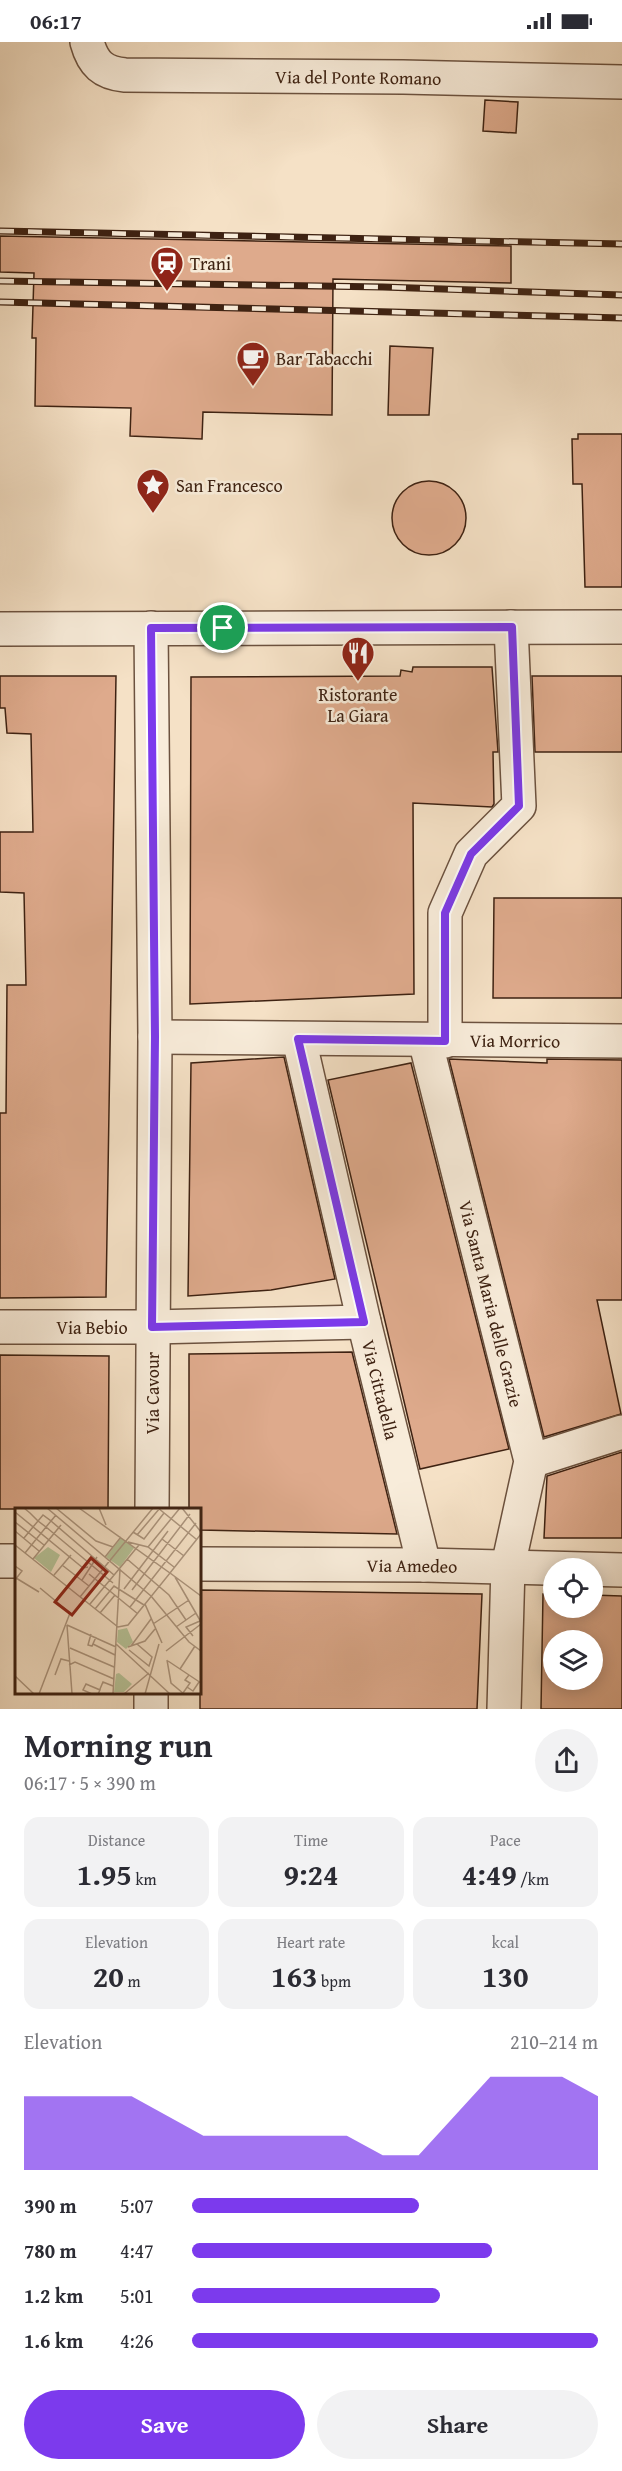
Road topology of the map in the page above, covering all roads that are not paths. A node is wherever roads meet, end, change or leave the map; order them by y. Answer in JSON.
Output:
{"nodes":[{"id":1,"x":92,"y":54,"type":"edge"},
{"id":2,"x":622,"y":82,"type":"edge"},
{"id":3,"x":512,"y":627,"type":"junction"},
{"id":4,"x":622,"y":627,"type":"edge"},
{"id":5,"x":151,"y":628,"type":"junction"},
{"id":6,"x":0,"y":629,"type":"edge"},
{"id":7,"x":155,"y":1037,"type":"junction"},
{"id":8,"x":298,"y":1039,"type":"junction"},
{"id":9,"x":435,"y":1040,"type":"junction"},
{"id":10,"x":622,"y":1041,"type":"edge"},
{"id":11,"x":364,"y":1322,"type":"junction"},
{"id":12,"x":0,"y":1327,"type":"edge"},
{"id":13,"x":152,"y":1327,"type":"junction"},
{"id":14,"x":622,"y":1432,"type":"edge"},
{"id":15,"x":531,"y":1461,"type":"junction"},
{"id":16,"x":152,"y":1508,"type":"edge"},
{"id":17,"x":201,"y":1564,"type":"edge"},
{"id":18,"x":424,"y":1565,"type":"junction"},
{"id":19,"x":508,"y":1566,"type":"junction"},
{"id":20,"x":622,"y":1570,"type":"edge"},
{"id":21,"x":152,"y":1694,"type":"edge"},
{"id":22,"x":151,"y":1709,"type":"edge"},
{"id":23,"x":504,"y":1709,"type":"edge"}],
"edges":[{"from":1,"to":2,"type":"street","name":"Via del Ponte Romano"},
{"from":3,"to":4,"type":"street"},
{"from":3,"to":5,"type":"street"},
{"from":3,"to":9,"type":"street","name":"Via Santa Maria delle Grazie"},
{"from":5,"to":6,"type":"street"},
{"from":5,"to":7,"type":"street","name":"Via Cavour"},
{"from":7,"to":8,"type":"street","name":"Via Morrico"},
{"from":7,"to":13,"type":"street","name":"Via Cavour"},
{"from":8,"to":9,"type":"street","name":"Via Morrico"},
{"from":8,"to":11,"type":"street","name":"Via Cittadella"},
{"from":9,"to":10,"type":"street","name":"Via Morrico"},
{"from":9,"to":15,"type":"street","name":"Via Santa Maria delle Grazie"},
{"from":11,"to":13,"type":"street","name":"Via Bebio"},
{"from":11,"to":18,"type":"street","name":"Via Cittadella"},
{"from":12,"to":13,"type":"street","name":"Via Bebio"},
{"from":13,"to":16,"type":"street","name":"Via Cavour"},
{"from":14,"to":15,"type":"street"},
{"from":15,"to":19,"type":"street","name":"Via Santa Maria delle Grazie"},
{"from":17,"to":18,"type":"street","name":"Via Amedeo"},
{"from":18,"to":19,"type":"street","name":"Via Amedeo"},
{"from":19,"to":20,"type":"street","name":"Via Amedeo"},
{"from":19,"to":23,"type":"street","name":"Via Santa Maria delle Grazie"},
{"from":21,"to":22,"type":"street"}]}
